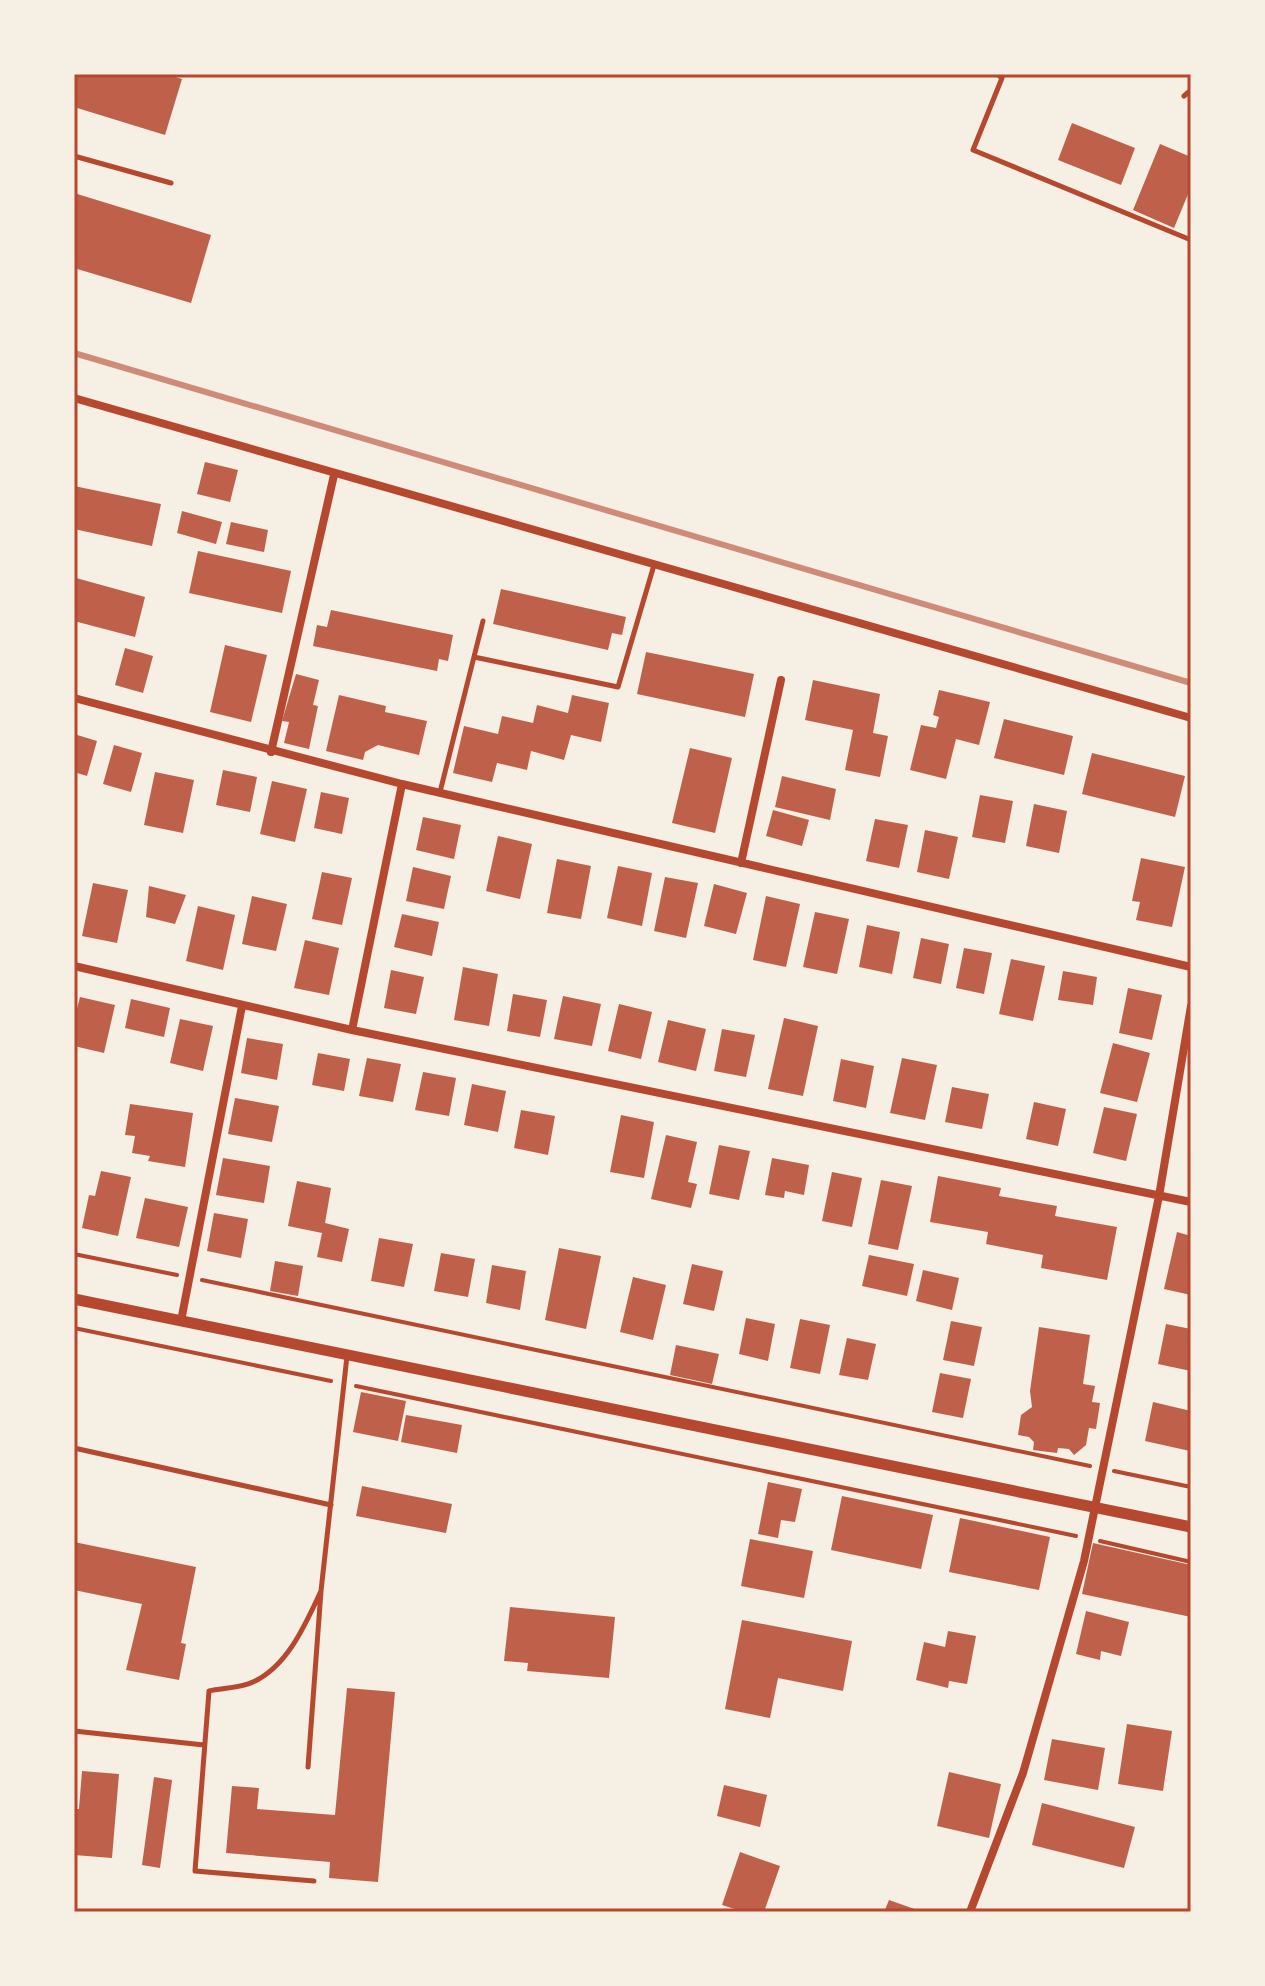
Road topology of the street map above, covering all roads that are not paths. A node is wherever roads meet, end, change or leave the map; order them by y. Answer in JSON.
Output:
{"nodes":[{"id":1,"x":997,"y":74,"type":"edge"},
{"id":2,"x":1191,"y":90,"type":"edge"},
{"id":3,"x":1184,"y":96,"type":"dead end"},
{"id":4,"x":74,"y":156,"type":"edge"},
{"id":5,"x":171,"y":183,"type":"dead end"},
{"id":6,"x":1191,"y":240,"type":"edge"},
{"id":7,"x":74,"y":398,"type":"edge"},
{"id":8,"x":334,"y":475,"type":"junction"},
{"id":9,"x":654,"y":565,"type":"junction"},
{"id":10,"x":483,"y":621,"type":"dead end"},
{"id":11,"x":474,"y":657,"type":"junction"},
{"id":12,"x":781,"y":680,"type":"dead end"},
{"id":13,"x":74,"y":698,"type":"edge"},
{"id":14,"x":1191,"y":718,"type":"edge"},
{"id":15,"x":271,"y":752,"type":"junction"},
{"id":16,"x":402,"y":784,"type":"junction"},
{"id":17,"x":439,"y":793,"type":"junction"},
{"id":18,"x":741,"y":863,"type":"junction"},
{"id":19,"x":74,"y":966,"type":"edge"},
{"id":20,"x":1191,"y":967,"type":"edge"},
{"id":21,"x":242,"y":1006,"type":"junction"},
{"id":22,"x":1191,"y":1006,"type":"edge"},
{"id":23,"x":352,"y":1030,"type":"junction"},
{"id":24,"x":1159,"y":1196,"type":"junction"},
{"id":25,"x":1191,"y":1202,"type":"edge"},
{"id":26,"x":74,"y":1299,"type":"edge"},
{"id":27,"x":181,"y":1321,"type":"junction"},
{"id":28,"x":347,"y":1355,"type":"junction"},
{"id":29,"x":74,"y":1448,"type":"edge"},
{"id":30,"x":331,"y":1505,"type":"junction"},
{"id":31,"x":1096,"y":1507,"type":"junction"},
{"id":32,"x":1191,"y":1527,"type":"edge"},
{"id":33,"x":321,"y":1591,"type":"junction"},
{"id":34,"x":74,"y":1731,"type":"edge"},
{"id":35,"x":205,"y":1745,"type":"junction"},
{"id":36,"x":308,"y":1767,"type":"dead end"},
{"id":37,"x":314,"y":1881,"type":"dead end"},
{"id":38,"x":970,"y":1912,"type":"edge"}],
"edges":[{"from":1,"to":6,"type":"lane"},
{"from":2,"to":3,"type":"lane"},
{"from":4,"to":5,"type":"lane"},
{"from":7,"to":8,"type":"street"},
{"from":8,"to":9,"type":"street"},
{"from":8,"to":15,"type":"street"},
{"from":9,"to":11,"type":"lane"},
{"from":9,"to":14,"type":"street"},
{"from":10,"to":11,"type":"lane"},
{"from":11,"to":17,"type":"lane"},
{"from":12,"to":18,"type":"street"},
{"from":13,"to":15,"type":"street"},
{"from":15,"to":16,"type":"street"},
{"from":16,"to":17,"type":"street"},
{"from":16,"to":23,"type":"street"},
{"from":17,"to":18,"type":"street"},
{"from":18,"to":20,"type":"street"},
{"from":19,"to":21,"type":"street"},
{"from":21,"to":23,"type":"street"},
{"from":21,"to":27,"type":"street"},
{"from":22,"to":24,"type":"street"},
{"from":23,"to":24,"type":"street"},
{"from":24,"to":25,"type":"street"},
{"from":24,"to":31,"type":"street"},
{"from":26,"to":27,"type":"street"},
{"from":27,"to":28,"type":"street"},
{"from":28,"to":30,"type":"lane"},
{"from":28,"to":31,"type":"street"},
{"from":29,"to":30,"type":"lane"},
{"from":30,"to":33,"type":"lane"},
{"from":31,"to":32,"type":"street"},
{"from":31,"to":38,"type":"street"},
{"from":33,"to":35,"type":"lane"},
{"from":33,"to":36,"type":"lane"},
{"from":34,"to":35,"type":"lane"},
{"from":35,"to":37,"type":"lane"}]}
